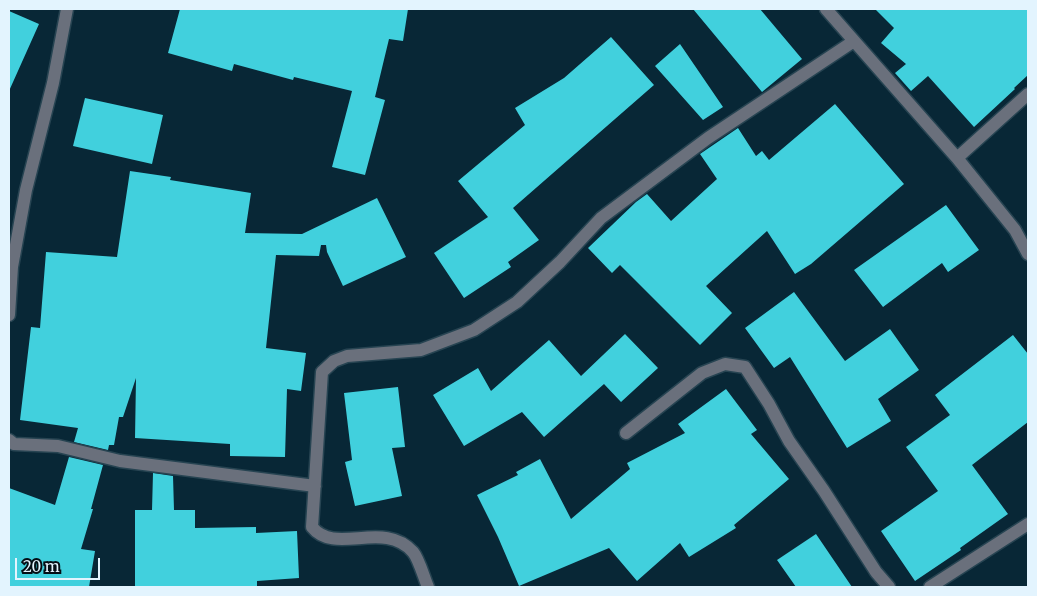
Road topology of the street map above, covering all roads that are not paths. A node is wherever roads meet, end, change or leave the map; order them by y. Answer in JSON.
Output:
{"nodes":[{"id":1,"x":67,"y":9,"type":"edge"},
{"id":2,"x":826,"y":9,"type":"edge"},
{"id":3,"x":854,"y":41,"type":"junction"},
{"id":4,"x":1028,"y":94,"type":"edge"},
{"id":5,"x":957,"y":158,"type":"junction"},
{"id":6,"x":1028,"y":254,"type":"edge"},
{"id":7,"x":9,"y":311,"type":"edge"},
{"id":8,"x":626,"y":433,"type":"dead end"},
{"id":9,"x":9,"y":440,"type":"edge"},
{"id":10,"x":315,"y":486,"type":"junction"},
{"id":11,"x":1028,"y":524,"type":"edge"},
{"id":12,"x":428,"y":587,"type":"edge"},
{"id":13,"x":889,"y":587,"type":"edge"},
{"id":14,"x":930,"y":587,"type":"edge"}],
"edges":[{"from":1,"to":7,"type":"street"},
{"from":2,"to":3,"type":"street"},
{"from":3,"to":5,"type":"street"},
{"from":3,"to":10,"type":"street"},
{"from":4,"to":5,"type":"street"},
{"from":5,"to":6,"type":"street"},
{"from":8,"to":13,"type":"street"},
{"from":9,"to":10,"type":"street"},
{"from":10,"to":12,"type":"street"},
{"from":11,"to":14,"type":"street"}]}
